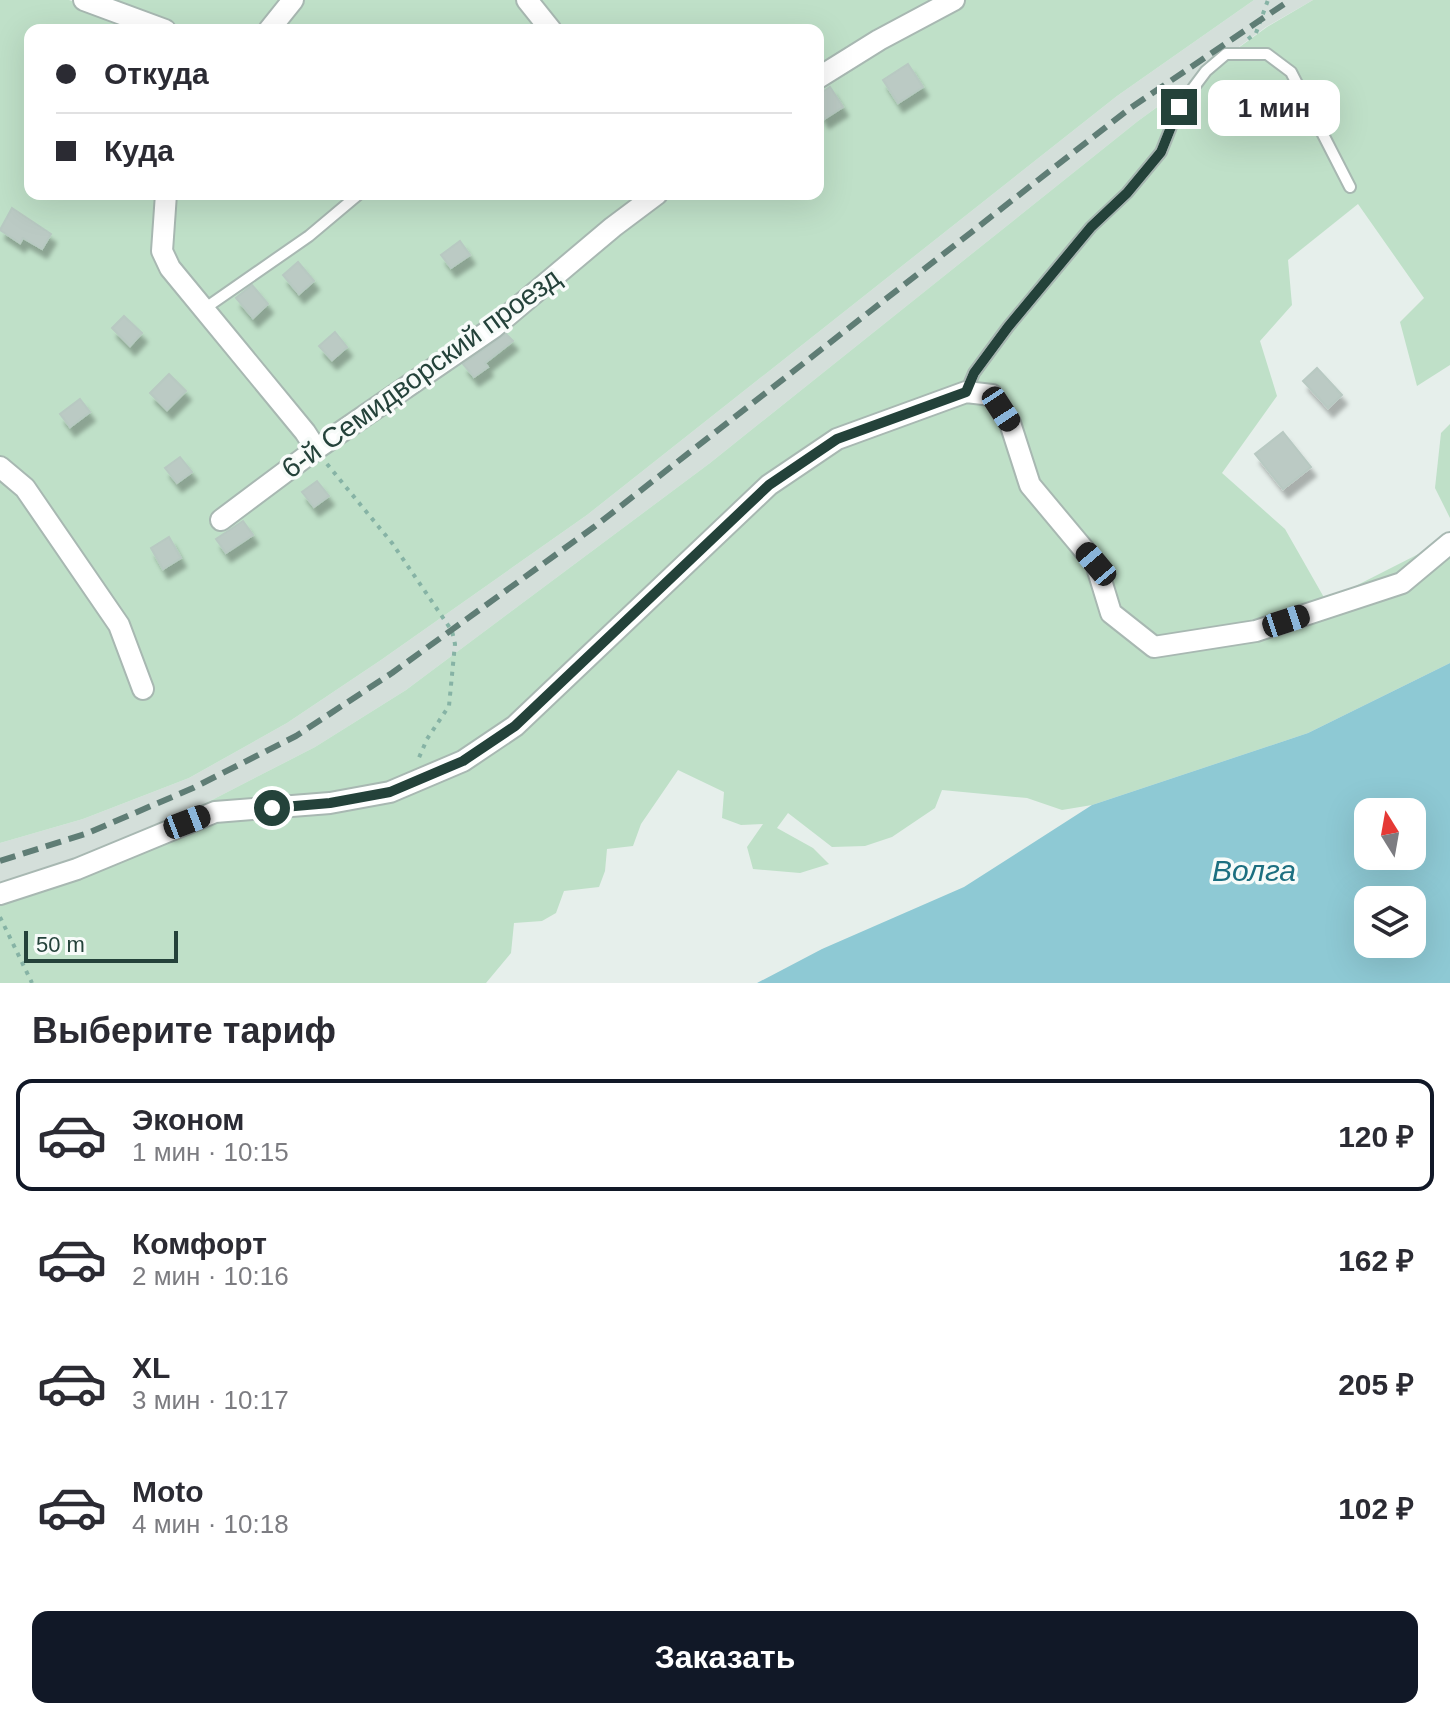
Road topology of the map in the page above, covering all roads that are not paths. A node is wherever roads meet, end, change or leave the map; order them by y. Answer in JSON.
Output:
{"nodes":[{"id":1,"x":84,"y":0,"type":"edge"},
{"id":2,"x":293,"y":0,"type":"edge"},
{"id":3,"x":527,"y":0,"type":"edge"},
{"id":4,"x":954,"y":0,"type":"edge"},
{"id":5,"x":149,"y":24,"type":"edge"},
{"id":6,"x":274,"y":24,"type":"edge"},
{"id":7,"x":546,"y":24,"type":"edge"},
{"id":8,"x":824,"y":74,"type":"edge"},
{"id":9,"x":1350,"y":187,"type":"dead end"},
{"id":10,"x":166,"y":200,"type":"edge"},
{"id":11,"x":352,"y":200,"type":"edge"},
{"id":12,"x":650,"y":200,"type":"edge"},
{"id":13,"x":204,"y":309,"type":"junction"},
{"id":14,"x":966,"y":392,"type":"junction"},
{"id":15,"x":316,"y":449,"type":"junction"},
{"id":16,"x":0,"y":467,"type":"edge"},
{"id":17,"x":221,"y":520,"type":"dead end"},
{"id":18,"x":1450,"y":543,"type":"edge"},
{"id":19,"x":143,"y":689,"type":"dead end"},
{"id":20,"x":0,"y":894,"type":"edge"}],
"edges":[{"from":1,"to":5,"type":"street"},
{"from":2,"to":6,"type":"street"},
{"from":3,"to":7,"type":"street"},
{"from":4,"to":8,"type":"street"},
{"from":9,"to":14,"type":"lane"},
{"from":10,"to":13,"type":"street"},
{"from":11,"to":13,"type":"lane"},
{"from":12,"to":15,"type":"street","name":"6-й Семидворский проезд"},
{"from":13,"to":15,"type":"street"},
{"from":14,"to":18,"type":"street"},
{"from":14,"to":20,"type":"street"},
{"from":15,"to":17,"type":"street","name":"6-й Семидворский проезд"},
{"from":16,"to":19,"type":"street"}]}
